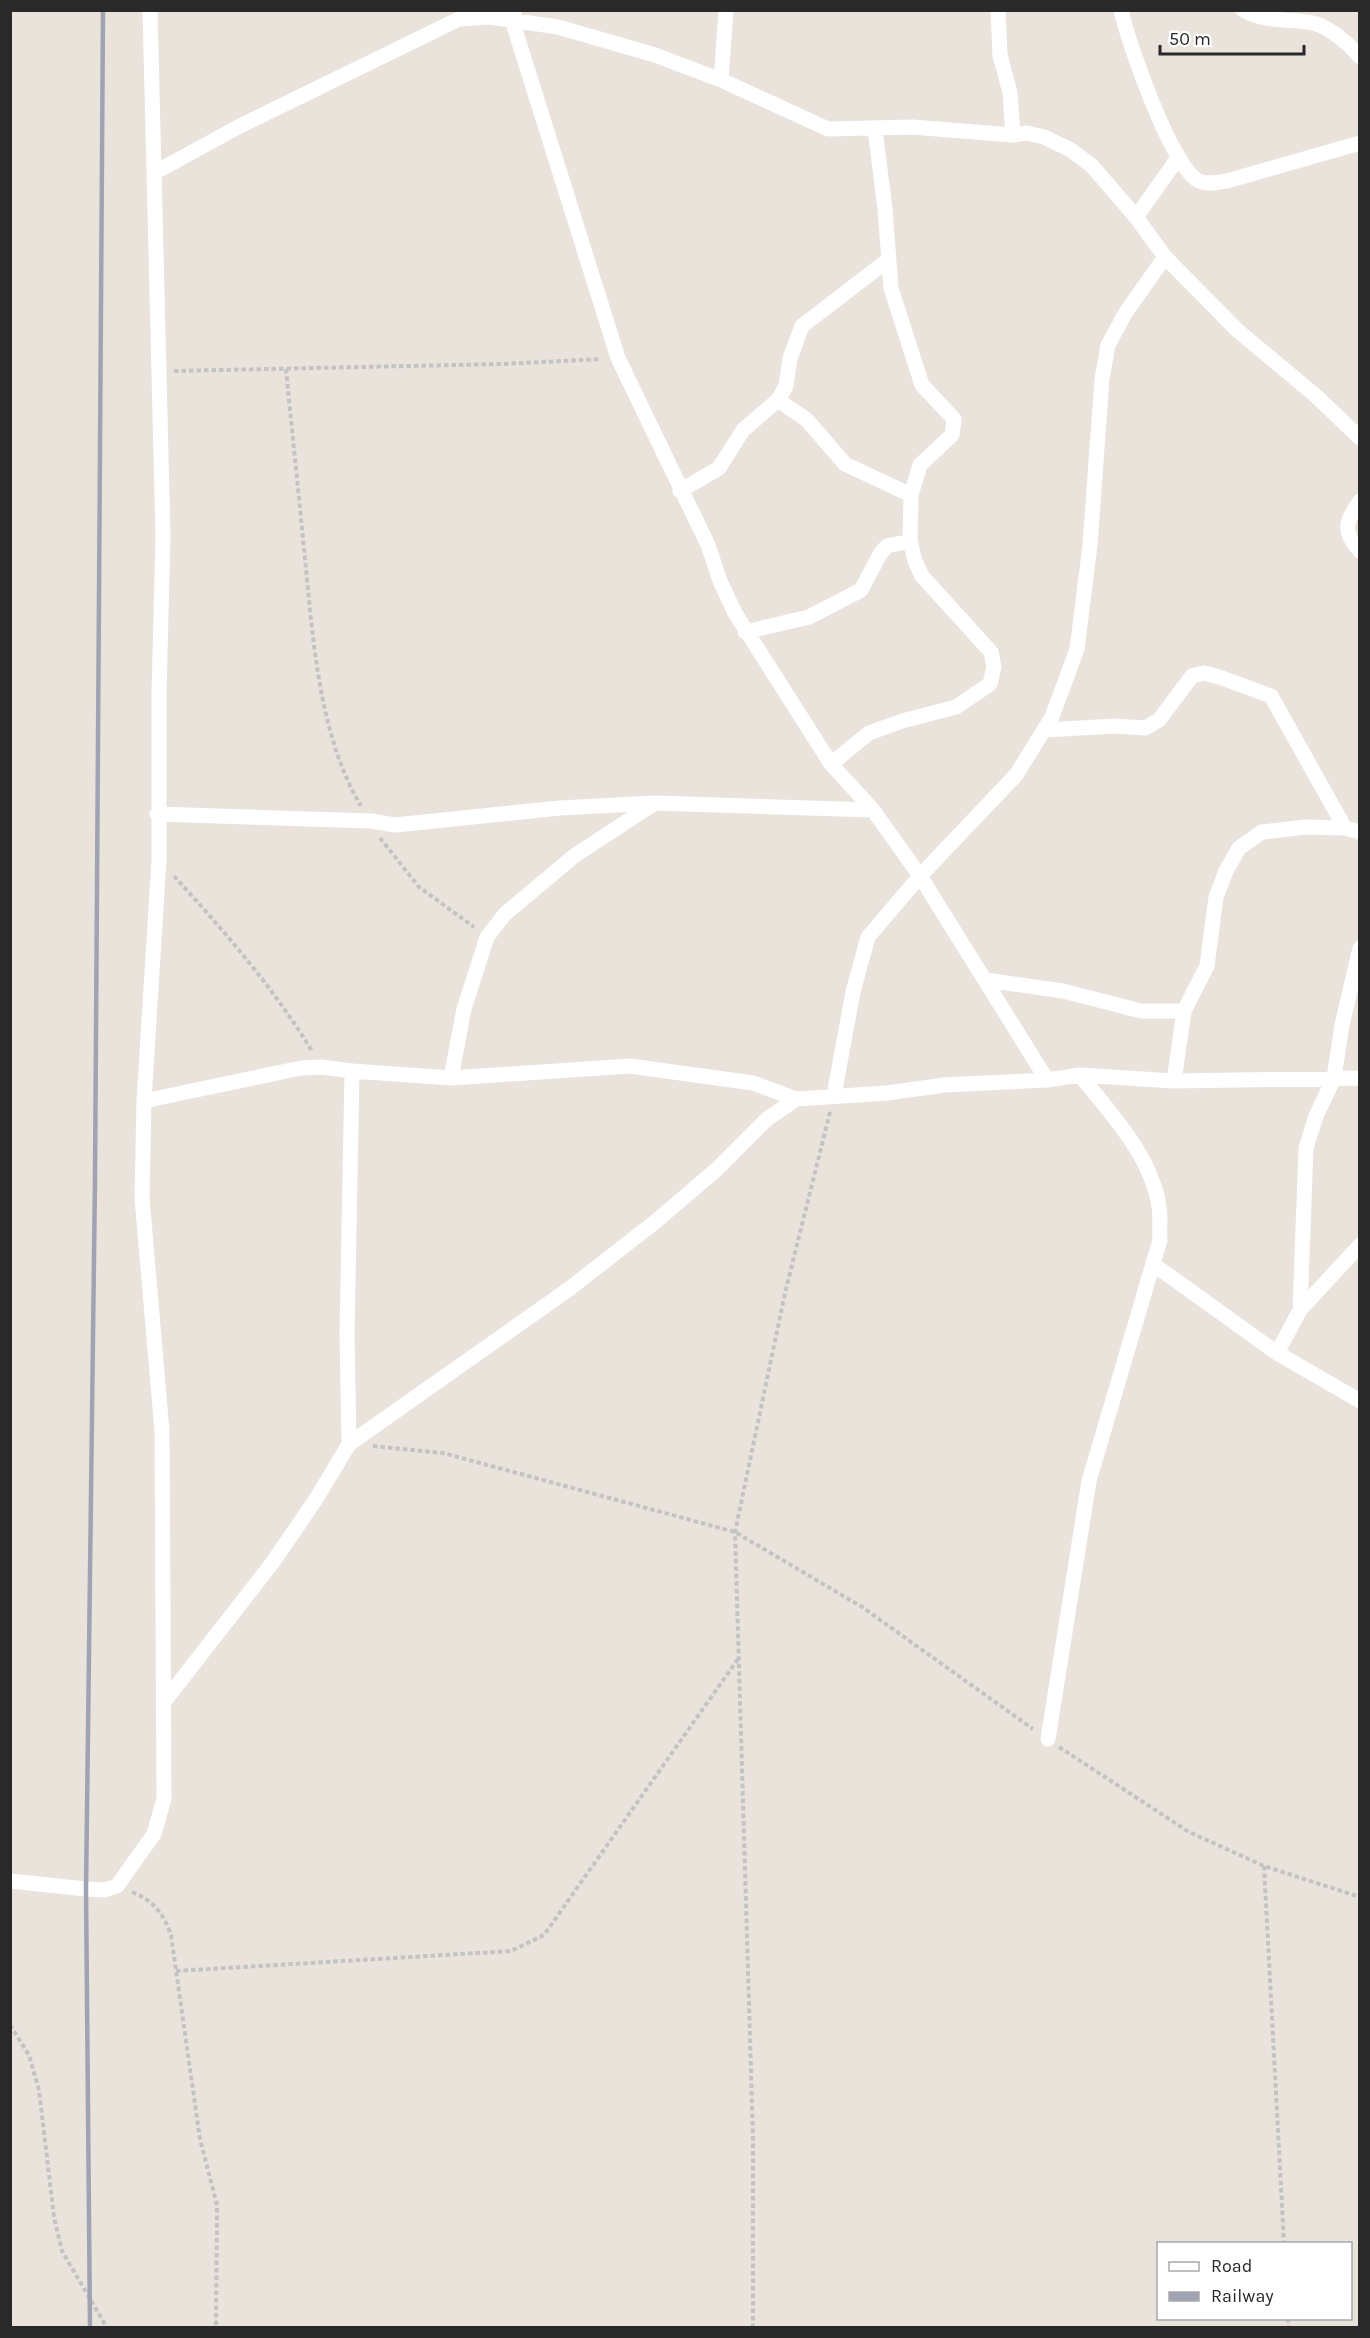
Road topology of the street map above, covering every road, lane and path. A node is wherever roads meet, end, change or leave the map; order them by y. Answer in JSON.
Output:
{"nodes":[{"id":1,"x":150,"y":10,"type":"edge"},
{"id":2,"x":726,"y":10,"type":"edge"},
{"id":3,"x":998,"y":10,"type":"edge"},
{"id":4,"x":1121,"y":10,"type":"edge"},
{"id":5,"x":1243,"y":10,"type":"edge"},
{"id":6,"x":513,"y":15,"type":"edge"},
{"id":7,"x":1359,"y":57,"type":"edge"},
{"id":8,"x":721,"y":80,"type":"junction"},
{"id":9,"x":874,"y":129,"type":"junction"},
{"id":10,"x":1013,"y":135,"type":"junction"},
{"id":11,"x":1359,"y":143,"type":"edge"},
{"id":12,"x":1178,"y":158,"type":"junction"},
{"id":13,"x":154,"y":173,"type":"junction"},
{"id":14,"x":1136,"y":217,"type":"junction"},
{"id":15,"x":1165,"y":257,"type":"junction"},
{"id":16,"x":888,"y":260,"type":"junction"},
{"id":17,"x":618,"y":358,"type":"junction"},
{"id":18,"x":286,"y":369,"type":"junction"},
{"id":19,"x":161,"y":372,"type":"junction"},
{"id":20,"x":778,"y":400,"type":"junction"},
{"id":21,"x":1359,"y":438,"type":"edge"},
{"id":22,"x":680,"y":491,"type":"junction"},
{"id":23,"x":911,"y":495,"type":"junction"},
{"id":24,"x":1359,"y":501,"type":"edge"},
{"id":25,"x":910,"y":541,"type":"junction"},
{"id":26,"x":1359,"y":551,"type":"edge"},
{"id":27,"x":745,"y":632,"type":"junction"},
{"id":28,"x":1046,"y":730,"type":"junction"},
{"id":29,"x":831,"y":764,"type":"junction"},
{"id":30,"x":655,"y":803,"type":"junction"},
{"id":31,"x":873,"y":810,"type":"junction"},
{"id":32,"x":157,"y":814,"type":"junction"},
{"id":33,"x":371,"y":821,"type":"junction"},
{"id":34,"x":1352,"y":830,"type":"edge"},
{"id":35,"x":159,"y":860,"type":"junction"},
{"id":36,"x":920,"y":876,"type":"junction"},
{"id":37,"x":487,"y":937,"type":"junction"},
{"id":38,"x":1359,"y":948,"type":"edge"},
{"id":39,"x":986,"y":980,"type":"junction"},
{"id":40,"x":1184,"y":1011,"type":"junction"},
{"id":41,"x":322,"y":1067,"type":"junction"},
{"id":42,"x":352,"y":1071,"type":"junction"},
{"id":43,"x":1080,"y":1075,"type":"junction"},
{"id":44,"x":451,"y":1078,"type":"junction"},
{"id":45,"x":1334,"y":1078,"type":"junction"},
{"id":46,"x":1359,"y":1078,"type":"edge"},
{"id":47,"x":1047,"y":1080,"type":"junction"},
{"id":48,"x":1174,"y":1081,"type":"junction"},
{"id":49,"x":834,"y":1095,"type":"junction"},
{"id":50,"x":796,"y":1099,"type":"junction"},
{"id":51,"x":144,"y":1101,"type":"junction"},
{"id":52,"x":1359,"y":1245,"type":"edge"},
{"id":53,"x":1153,"y":1264,"type":"junction"},
{"id":54,"x":1300,"y":1310,"type":"junction"},
{"id":55,"x":1276,"y":1353,"type":"junction"},
{"id":56,"x":1359,"y":1401,"type":"edge"},
{"id":57,"x":348,"y":1444,"type":"junction"},
{"id":58,"x":735,"y":1532,"type":"junction"},
{"id":59,"x":739,"y":1657,"type":"junction"},
{"id":60,"x":164,"y":1702,"type":"junction"},
{"id":61,"x":1047,"y":1739,"type":"junction"},
{"id":62,"x":1264,"y":1866,"type":"junction"},
{"id":63,"x":10,"y":1881,"type":"edge"},
{"id":64,"x":117,"y":1886,"type":"junction"},
{"id":65,"x":1359,"y":1897,"type":"edge"},
{"id":66,"x":176,"y":1971,"type":"junction"},
{"id":67,"x":10,"y":2025,"type":"edge"},
{"id":68,"x":1284,"y":2242,"type":"edge"},
{"id":69,"x":107,"y":2328,"type":"edge"},
{"id":70,"x":216,"y":2328,"type":"edge"},
{"id":71,"x":753,"y":2328,"type":"edge"}],
"edges":[{"from":1,"to":13,"type":"street"},
{"from":2,"to":8,"type":"street"},
{"from":3,"to":10,"type":"street"},
{"from":4,"to":12,"type":"street"},
{"from":5,"to":7,"type":"street"},
{"from":6,"to":8,"type":"street"},
{"from":6,"to":13,"type":"street"},
{"from":6,"to":17,"type":"street"},
{"from":8,"to":9,"type":"street"},
{"from":9,"to":10,"type":"street"},
{"from":9,"to":16,"type":"street"},
{"from":10,"to":14,"type":"street"},
{"from":11,"to":12,"type":"street"},
{"from":12,"to":14,"type":"street"},
{"from":13,"to":19,"type":"street"},
{"from":14,"to":15,"type":"street"},
{"from":15,"to":21,"type":"street"},
{"from":15,"to":28,"type":"street"},
{"from":16,"to":20,"type":"street"},
{"from":16,"to":23,"type":"street"},
{"from":17,"to":18,"type":"path"},
{"from":17,"to":22,"type":"street"},
{"from":18,"to":19,"type":"path"},
{"from":18,"to":33,"type":"path"},
{"from":19,"to":32,"type":"street"},
{"from":20,"to":22,"type":"street"},
{"from":20,"to":23,"type":"street"},
{"from":22,"to":27,"type":"street"},
{"from":23,"to":25,"type":"street"},
{"from":24,"to":26,"type":"street"},
{"from":25,"to":27,"type":"street"},
{"from":25,"to":29,"type":"street"},
{"from":27,"to":29,"type":"street"},
{"from":28,"to":34,"type":"street"},
{"from":28,"to":36,"type":"street"},
{"from":29,"to":31,"type":"street"},
{"from":30,"to":31,"type":"street"},
{"from":30,"to":33,"type":"street"},
{"from":30,"to":37,"type":"street"},
{"from":31,"to":36,"type":"street"},
{"from":32,"to":33,"type":"street"},
{"from":32,"to":35,"type":"street"},
{"from":33,"to":37,"type":"path"},
{"from":34,"to":40,"type":"street"},
{"from":35,"to":41,"type":"path"},
{"from":35,"to":51,"type":"street"},
{"from":36,"to":39,"type":"street"},
{"from":36,"to":49,"type":"street"},
{"from":37,"to":44,"type":"street"},
{"from":38,"to":45,"type":"street"},
{"from":39,"to":40,"type":"street"},
{"from":39,"to":47,"type":"street"},
{"from":40,"to":48,"type":"street"},
{"from":41,"to":42,"type":"street"},
{"from":41,"to":51,"type":"street"},
{"from":42,"to":44,"type":"street"},
{"from":42,"to":57,"type":"street"},
{"from":43,"to":47,"type":"street"},
{"from":43,"to":48,"type":"street"},
{"from":43,"to":53,"type":"street"},
{"from":44,"to":50,"type":"street"},
{"from":45,"to":46,"type":"street"},
{"from":45,"to":48,"type":"street"},
{"from":45,"to":54,"type":"street"},
{"from":47,"to":49,"type":"street"},
{"from":49,"to":50,"type":"street"},
{"from":49,"to":58,"type":"path"},
{"from":50,"to":57,"type":"street"},
{"from":51,"to":60,"type":"street"},
{"from":52,"to":54,"type":"street"},
{"from":53,"to":55,"type":"street"},
{"from":53,"to":61,"type":"street"},
{"from":54,"to":55,"type":"street"},
{"from":55,"to":56,"type":"street"},
{"from":57,"to":58,"type":"path"},
{"from":57,"to":60,"type":"street"},
{"from":58,"to":59,"type":"path"},
{"from":58,"to":61,"type":"path"},
{"from":59,"to":66,"type":"path"},
{"from":59,"to":71,"type":"path"},
{"from":60,"to":64,"type":"street"},
{"from":61,"to":62,"type":"path"},
{"from":62,"to":65,"type":"path"},
{"from":62,"to":68,"type":"path"},
{"from":63,"to":64,"type":"street"},
{"from":64,"to":66,"type":"path"},
{"from":66,"to":70,"type":"path"},
{"from":67,"to":69,"type":"path"}]}
